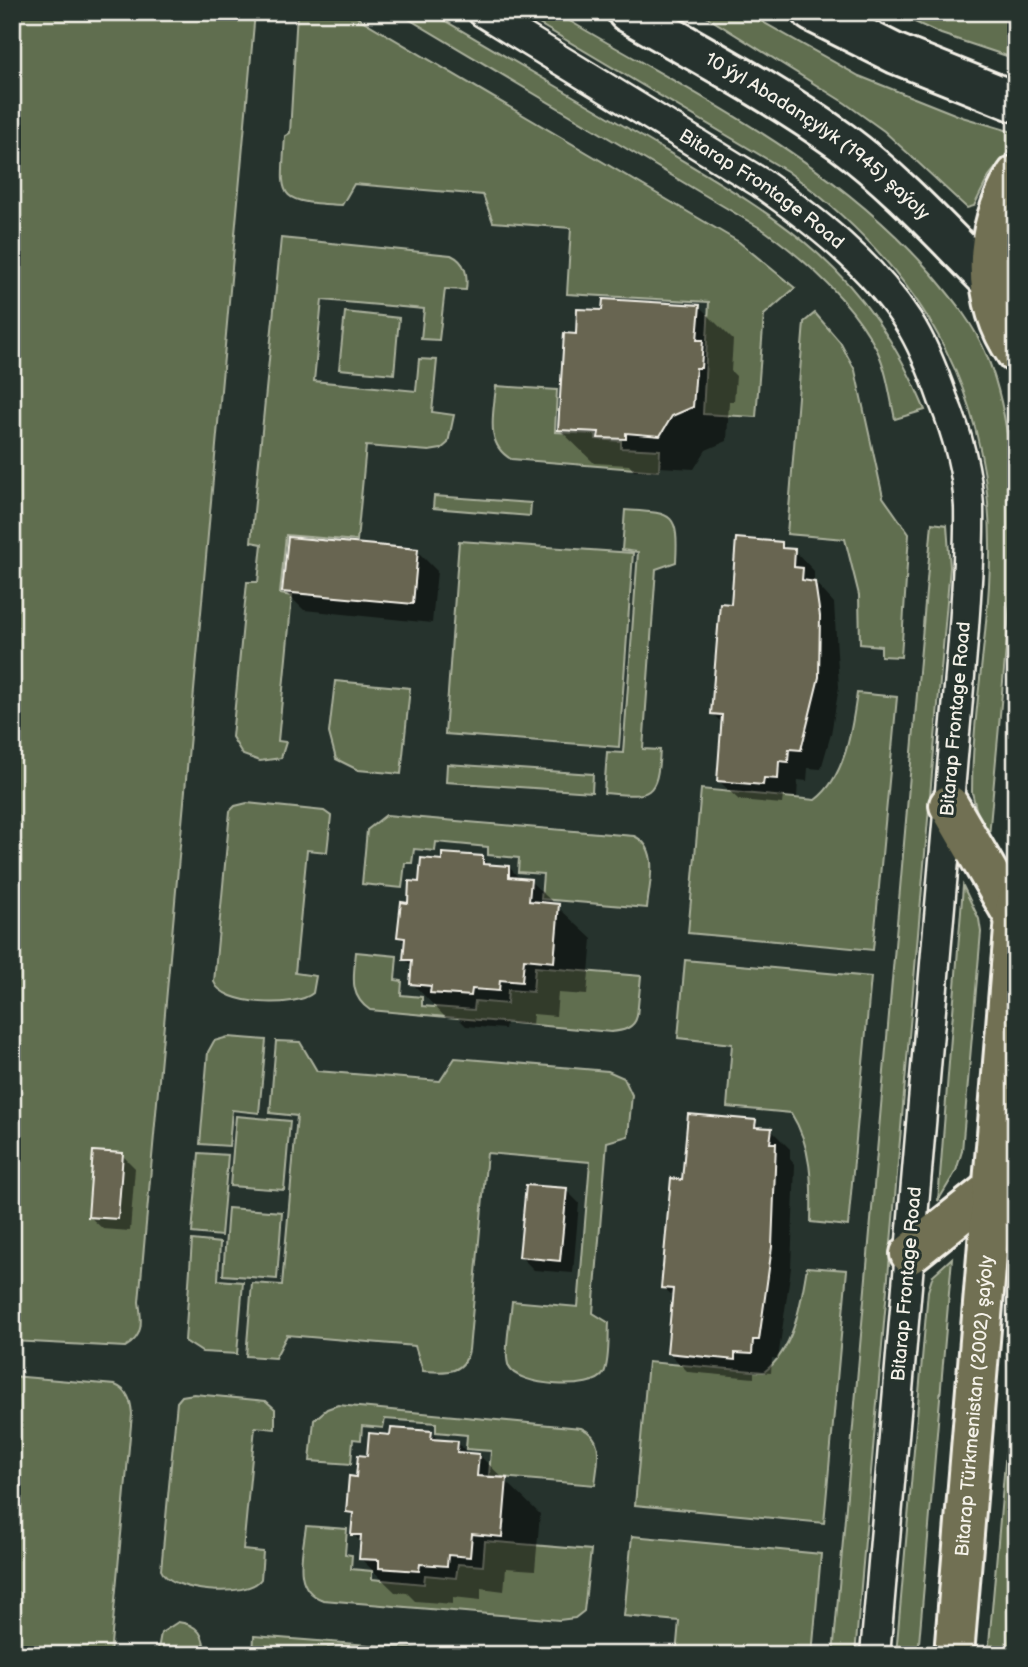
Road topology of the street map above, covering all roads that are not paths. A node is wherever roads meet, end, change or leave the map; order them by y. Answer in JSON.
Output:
{"nodes":[{"id":1,"x":482,"y":12,"type":"edge"},
{"id":2,"x":627,"y":12,"type":"edge"},
{"id":3,"x":812,"y":12,"type":"edge"},
{"id":4,"x":1016,"y":102,"type":"edge"},
{"id":5,"x":1016,"y":175,"type":"edge"},
{"id":6,"x":989,"y":281,"type":"junction"},
{"id":7,"x":1016,"y":353,"type":"edge"},
{"id":8,"x":949,"y":805,"type":"junction"},
{"id":9,"x":1015,"y":911,"type":"edge"},
{"id":10,"x":994,"y":1187,"type":"junction"},
{"id":11,"x":910,"y":1254,"type":"junction"},
{"id":12,"x":875,"y":1655,"type":"edge"},
{"id":13,"x":954,"y":1655,"type":"edge"}],
"edges":[{"from":1,"to":8,"type":"street","name":"Bitarap Frontage Road"},
{"from":2,"to":6,"type":"main road","name":"10 ýyl Abadançylyk (1945) şaýoly"},
{"from":3,"to":4,"type":"main road"},
{"from":5,"to":6,"type":"main road"},
{"from":6,"to":7,"type":"main road"},
{"from":8,"to":9,"type":"main road"},
{"from":8,"to":11,"type":"street","name":"Bitarap Frontage Road"},
{"from":9,"to":10,"type":"main road","name":"Bitarap Türkmenistan (2002) şaýoly"},
{"from":10,"to":11,"type":"main road"},
{"from":10,"to":13,"type":"main road","name":"Bitarap Türkmenistan (2002) şaýoly"},
{"from":11,"to":12,"type":"street","name":"Bitarap Frontage Road"}]}
